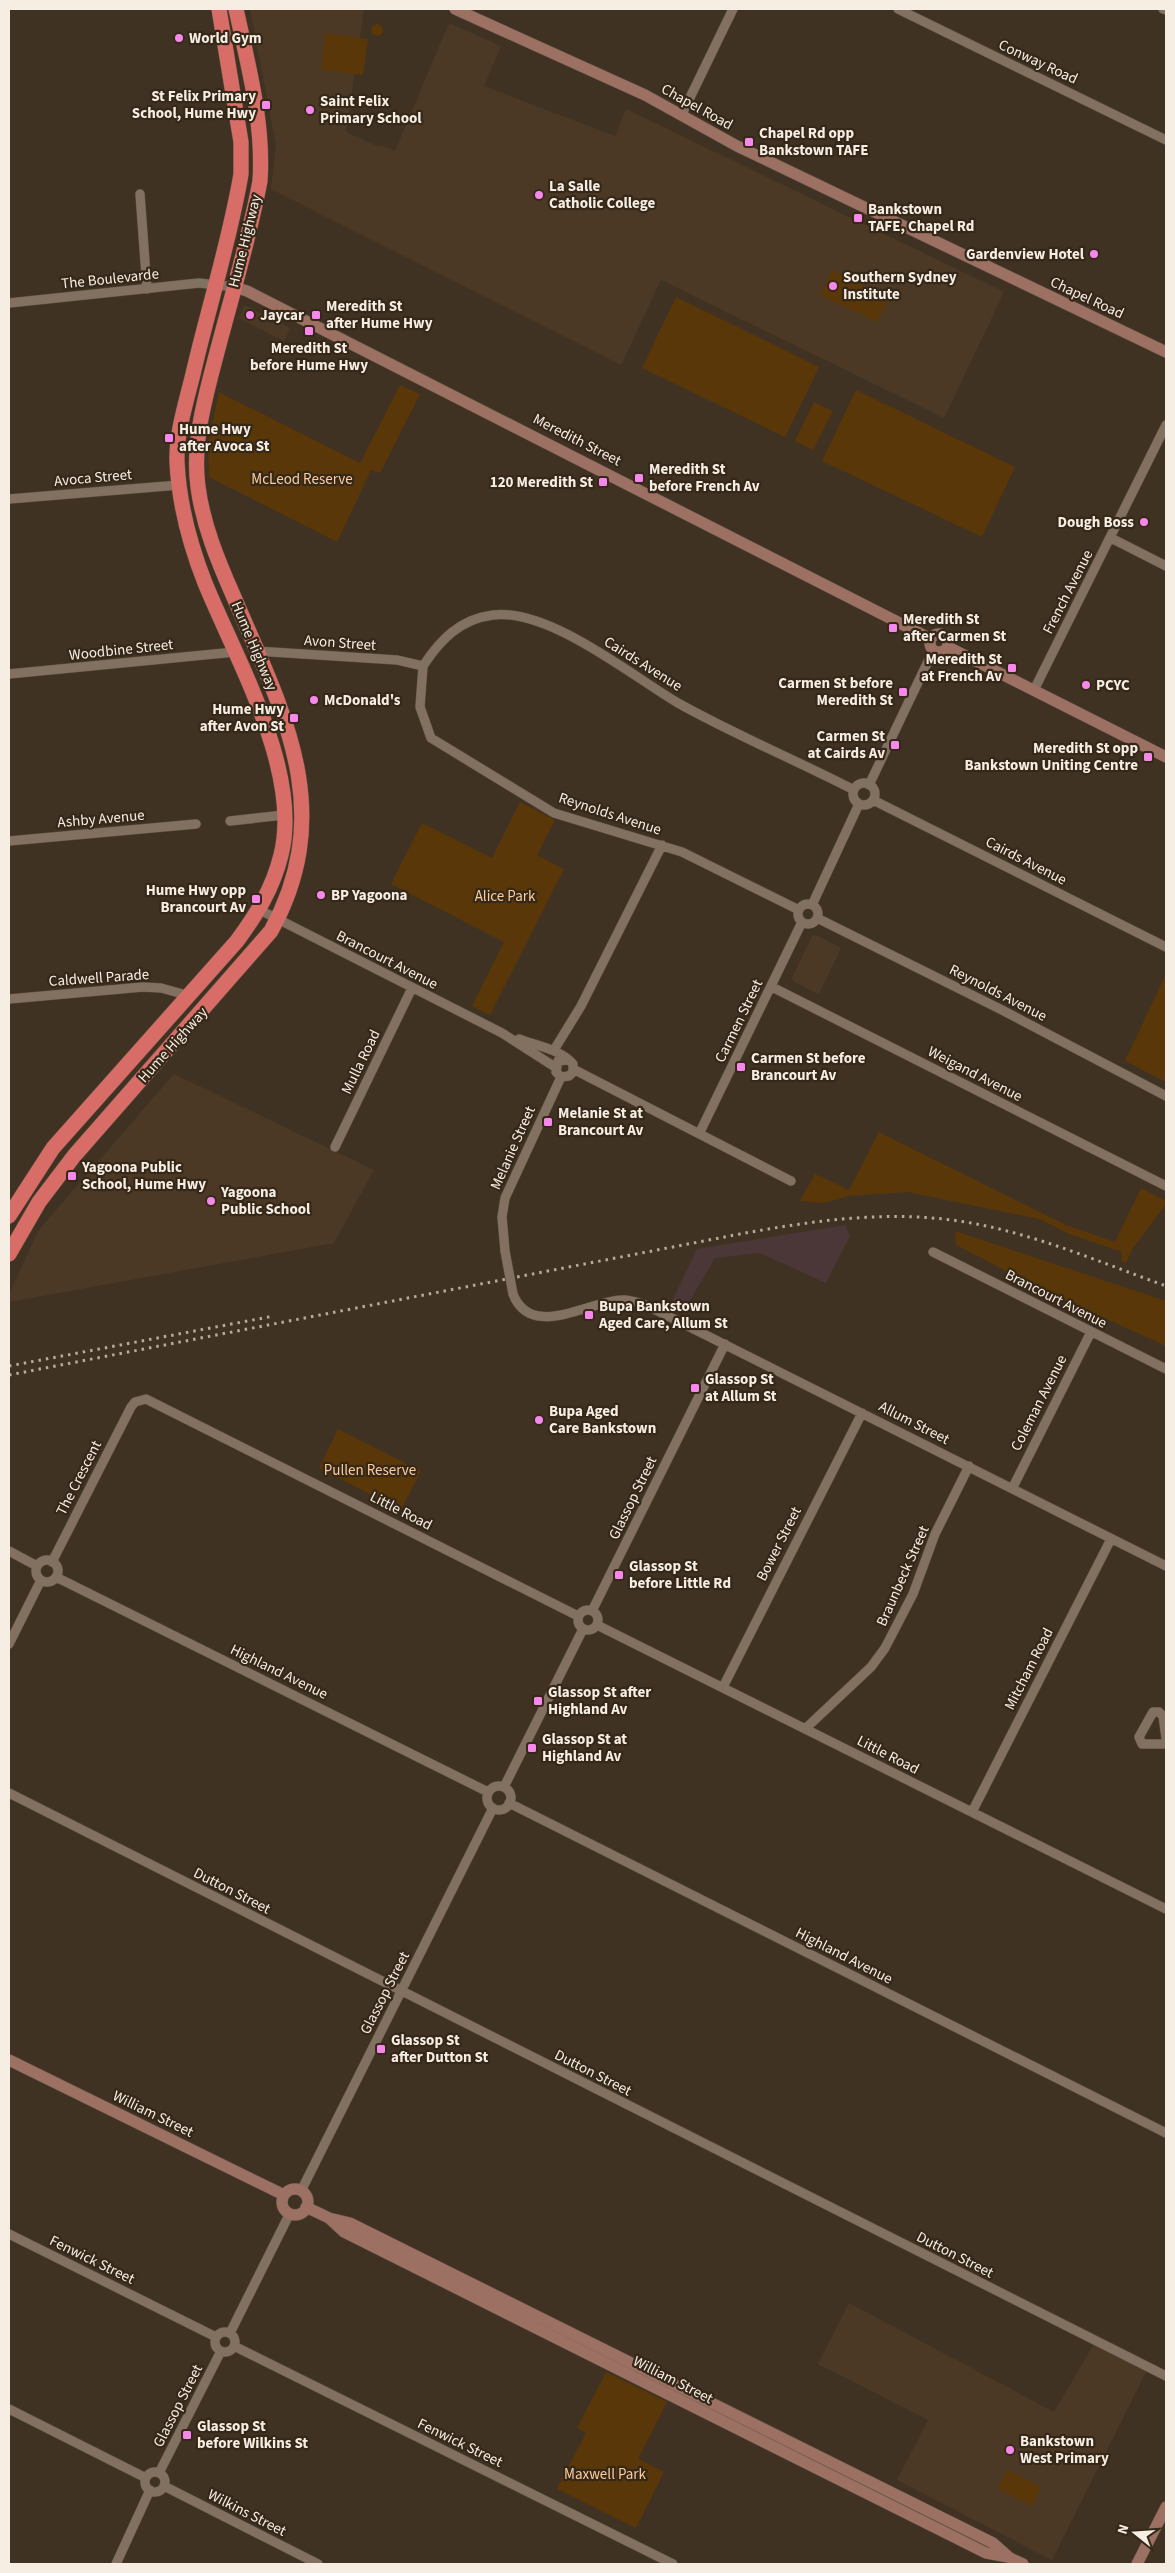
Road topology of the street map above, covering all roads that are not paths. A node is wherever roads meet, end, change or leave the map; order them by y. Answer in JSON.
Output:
{"nodes":[{"id":1,"x":219,"y":9,"type":"edge"},
{"id":2,"x":236,"y":9,"type":"edge"},
{"id":3,"x":455,"y":9,"type":"edge"},
{"id":4,"x":732,"y":9,"type":"edge"},
{"id":5,"x":898,"y":9,"type":"edge"},
{"id":6,"x":682,"y":114,"type":"junction"},
{"id":7,"x":1166,"y":140,"type":"edge"},
{"id":8,"x":240,"y":177,"type":"junction"},
{"id":9,"x":260,"y":181,"type":"junction"},
{"id":10,"x":140,"y":194,"type":"dead end"},
{"id":11,"x":215,"y":284,"type":"junction"},
{"id":12,"x":234,"y":287,"type":"junction"},
{"id":13,"x":147,"y":289,"type":"junction"},
{"id":14,"x":9,"y":303,"type":"edge"},
{"id":15,"x":1166,"y":352,"type":"edge"},
{"id":16,"x":1166,"y":425,"type":"edge"},
{"id":17,"x":179,"y":485,"type":"junction"},
{"id":18,"x":9,"y":499,"type":"edge"},
{"id":19,"x":1112,"y":538,"type":"junction"},
{"id":20,"x":1166,"y":566,"type":"edge"},
{"id":21,"x":931,"y":639,"type":"junction"},
{"id":22,"x":948,"y":647,"type":"junction"},
{"id":23,"x":256,"y":651,"type":"junction"},
{"id":24,"x":933,"y":651,"type":"junction"},
{"id":25,"x":235,"y":652,"type":"junction"},
{"id":26,"x":423,"y":666,"type":"junction"},
{"id":27,"x":9,"y":674,"type":"edge"},
{"id":28,"x":1034,"y":690,"type":"junction"},
{"id":29,"x":1166,"y":757,"type":"edge"},
{"id":30,"x":869,"y":785,"type":"junction"},
{"id":31,"x":854,"y":790,"type":"junction"},
{"id":32,"x":873,"y":800,"type":"junction"},
{"id":33,"x":859,"y":804,"type":"junction"},
{"id":34,"x":284,"y":815,"type":"junction"},
{"id":35,"x":230,"y":821,"type":"dead end"},
{"id":36,"x":196,"y":824,"type":"dead end"},
{"id":37,"x":9,"y":841,"type":"edge"},
{"id":38,"x":662,"y":845,"type":"junction"},
{"id":39,"x":812,"y":906,"type":"junction"},
{"id":40,"x":260,"y":910,"type":"junction"},
{"id":41,"x":799,"y":910,"type":"junction"},
{"id":42,"x":817,"y":918,"type":"junction"},
{"id":43,"x":277,"y":920,"type":"junction"},
{"id":44,"x":802,"y":922,"type":"junction"},
{"id":45,"x":1166,"y":947,"type":"edge"},
{"id":46,"x":772,"y":987,"type":"junction"},
{"id":47,"x":412,"y":988,"type":"junction"},
{"id":48,"x":190,"y":996,"type":"junction"},
{"id":49,"x":9,"y":999,"type":"edge"},
{"id":50,"x":502,"y":1033,"type":"junction"},
{"id":51,"x":554,"y":1050,"type":"junction"},
{"id":52,"x":567,"y":1060,"type":"junction"},
{"id":53,"x":555,"y":1066,"type":"junction"},
{"id":54,"x":573,"y":1069,"type":"junction"},
{"id":55,"x":561,"y":1077,"type":"junction"},
{"id":56,"x":1166,"y":1096,"type":"edge"},
{"id":57,"x":700,"y":1132,"type":"junction"},
{"id":58,"x":335,"y":1147,"type":"dead end"},
{"id":59,"x":792,"y":1181,"type":"dead end"},
{"id":60,"x":1166,"y":1186,"type":"edge"},
{"id":61,"x":9,"y":1216,"type":"edge"},
{"id":62,"x":10,"y":1247,"type":"edge"},
{"id":63,"x":933,"y":1252,"type":"dead end"},
{"id":64,"x":648,"y":1306,"type":"joint"},
{"id":65,"x":1090,"y":1332,"type":"junction"},
{"id":66,"x":725,"y":1344,"type":"junction"},
{"id":67,"x":1166,"y":1369,"type":"edge"},
{"id":68,"x":131,"y":1406,"type":"joint"},
{"id":69,"x":862,"y":1413,"type":"junction"},
{"id":70,"x":969,"y":1466,"type":"junction"},
{"id":71,"x":1013,"y":1488,"type":"junction"},
{"id":72,"x":1112,"y":1539,"type":"junction"},
{"id":73,"x":9,"y":1551,"type":"edge"},
{"id":74,"x":52,"y":1562,"type":"junction"},
{"id":75,"x":38,"y":1566,"type":"junction"},
{"id":76,"x":1166,"y":1566,"type":"edge"},
{"id":77,"x":56,"y":1576,"type":"junction"},
{"id":78,"x":42,"y":1580,"type":"junction"},
{"id":79,"x":592,"y":1611,"type":"junction"},
{"id":80,"x":578,"y":1616,"type":"junction"},
{"id":81,"x":597,"y":1625,"type":"junction"},
{"id":82,"x":583,"y":1630,"type":"junction"},
{"id":83,"x":9,"y":1644,"type":"edge"},
{"id":84,"x":723,"y":1688,"type":"junction"},
{"id":85,"x":805,"y":1729,"type":"junction"},
{"id":86,"x":1166,"y":1738,"type":"edge"},
{"id":87,"x":1166,"y":1744,"type":"edge"},
{"id":88,"x":504,"y":1787,"type":"junction"},
{"id":89,"x":488,"y":1792,"type":"junction"},
{"id":90,"x":9,"y":1793,"type":"edge"},
{"id":91,"x":509,"y":1803,"type":"junction"},
{"id":92,"x":494,"y":1808,"type":"junction"},
{"id":93,"x":972,"y":1812,"type":"junction"},
{"id":94,"x":1166,"y":1909,"type":"edge"},
{"id":95,"x":401,"y":1991,"type":"junction"},
{"id":96,"x":9,"y":2060,"type":"edge"},
{"id":97,"x":1166,"y":2133,"type":"edge"},
{"id":98,"x":301,"y":2191,"type":"junction"},
{"id":99,"x":284,"y":2195,"type":"junction"},
{"id":100,"x":306,"y":2207,"type":"junction"},
{"id":101,"x":290,"y":2213,"type":"junction"},
{"id":102,"x":9,"y":2234,"type":"edge"},
{"id":103,"x":230,"y":2333,"type":"junction"},
{"id":104,"x":216,"y":2338,"type":"junction"},
{"id":105,"x":234,"y":2346,"type":"junction"},
{"id":106,"x":221,"y":2351,"type":"junction"},
{"id":107,"x":1166,"y":2376,"type":"edge"},
{"id":108,"x":9,"y":2409,"type":"edge"},
{"id":109,"x":159,"y":2473,"type":"junction"},
{"id":110,"x":146,"y":2478,"type":"junction"},
{"id":111,"x":164,"y":2486,"type":"junction"},
{"id":112,"x":150,"y":2490,"type":"junction"},
{"id":113,"x":1166,"y":2507,"type":"edge"},
{"id":114,"x":315,"y":2563,"type":"edge"},
{"id":115,"x":116,"y":2564,"type":"edge"},
{"id":116,"x":673,"y":2564,"type":"edge"},
{"id":117,"x":1023,"y":2564,"type":"edge"},
{"id":118,"x":1137,"y":2564,"type":"edge"}],
"edges":[{"from":1,"to":8,"type":"highway","name":"Hume Highway"},
{"from":2,"to":9,"type":"highway","name":"Hume Highway"},
{"from":3,"to":6,"type":"street","name":"Chapel Road"},
{"from":4,"to":6,"type":"street"},
{"from":5,"to":7,"type":"street","name":"Conway Road"},
{"from":6,"to":15,"type":"street","name":"Chapel Road"},
{"from":8,"to":9,"type":"highway"},
{"from":8,"to":11,"type":"highway","name":"Hume Highway"},
{"from":9,"to":12,"type":"highway","name":"Hume Highway"},
{"from":10,"to":13,"type":"street"},
{"from":11,"to":12,"type":"street","name":"The Boulevarde"},
{"from":11,"to":13,"type":"street","name":"The Boulevarde"},
{"from":11,"to":17,"type":"highway","name":"Hume Highway"},
{"from":12,"to":21,"type":"street","name":"Meredith Street"},
{"from":12,"to":23,"type":"highway","name":"Hume Highway"},
{"from":13,"to":14,"type":"street","name":"The Boulevarde"},
{"from":16,"to":19,"type":"street","name":"French Avenue"},
{"from":17,"to":18,"type":"street","name":"Avoca Street"},
{"from":17,"to":25,"type":"highway","name":"Hume Highway"},
{"from":19,"to":20,"type":"street"},
{"from":19,"to":28,"type":"street","name":"French Avenue"},
{"from":21,"to":22,"type":"street"},
{"from":21,"to":24,"type":"street"},
{"from":22,"to":24,"type":"street"},
{"from":22,"to":28,"type":"street"},
{"from":23,"to":26,"type":"street","name":"Avon Street"},
{"from":23,"to":43,"type":"highway","name":"Hume Highway"},
{"from":24,"to":30,"type":"street"},
{"from":25,"to":27,"type":"street","name":"Woodbine Street"},
{"from":25,"to":34,"type":"highway","name":"Hume Highway"},
{"from":26,"to":31,"type":"street","name":"Cairds Avenue"},
{"from":26,"to":38,"type":"street","name":"Reynolds Avenue"},
{"from":28,"to":29,"type":"street"},
{"from":30,"to":31,"type":"street"},
{"from":30,"to":32,"type":"street"},
{"from":31,"to":33,"type":"street"},
{"from":32,"to":33,"type":"street"},
{"from":32,"to":45,"type":"street","name":"Cairds Avenue"},
{"from":33,"to":39,"type":"street"},
{"from":34,"to":35,"type":"street"},
{"from":34,"to":40,"type":"highway","name":"Hume Highway"},
{"from":36,"to":37,"type":"street","name":"Ashby Avenue"},
{"from":38,"to":41,"type":"street","name":"Reynolds Avenue"},
{"from":38,"to":51,"type":"street"},
{"from":39,"to":41,"type":"street"},
{"from":39,"to":42,"type":"street"},
{"from":40,"to":43,"type":"street","name":"Brancourt Avenue"},
{"from":40,"to":48,"type":"highway","name":"Hume Highway"},
{"from":41,"to":44,"type":"street"},
{"from":42,"to":44,"type":"street"},
{"from":42,"to":56,"type":"street","name":"Reynolds Avenue"},
{"from":43,"to":47,"type":"street","name":"Brancourt Avenue"},
{"from":43,"to":62,"type":"highway","name":"Hume Highway"},
{"from":44,"to":46,"type":"street","name":"Carmen Street"},
{"from":46,"to":57,"type":"street","name":"Carmen Street"},
{"from":46,"to":60,"type":"street","name":"Weigand Avenue"},
{"from":47,"to":50,"type":"street","name":"Brancourt Avenue"},
{"from":47,"to":58,"type":"street","name":"Mulla Road"},
{"from":48,"to":49,"type":"street","name":"Caldwell Parade"},
{"from":48,"to":61,"type":"highway","name":"Hume Highway"},
{"from":50,"to":51,"type":"street","name":"Brancourt Avenue"},
{"from":50,"to":53,"type":"street","name":"Brancourt Avenue"},
{"from":51,"to":52,"type":"street","name":"Brancourt Avenue"},
{"from":52,"to":53,"type":"street"},
{"from":52,"to":54,"type":"street"},
{"from":53,"to":55,"type":"street"},
{"from":54,"to":55,"type":"street"},
{"from":54,"to":57,"type":"street"},
{"from":55,"to":64,"type":"street","name":"Melanie Street","bridge":true},
{"from":57,"to":59,"type":"street"},
{"from":63,"to":65,"type":"street","name":"Brancourt Avenue"},
{"from":64,"to":66,"type":"street","name":"Allum Street"},
{"from":65,"to":67,"type":"street","name":"Brancourt Avenue"},
{"from":65,"to":71,"type":"street","name":"Coleman Avenue"},
{"from":66,"to":69,"type":"street","name":"Allum Street"},
{"from":66,"to":79,"type":"street","name":"Glassop Street"},
{"from":68,"to":74,"type":"street","name":"The Crescent"},
{"from":68,"to":80,"type":"street","name":"Little Road"},
{"from":69,"to":70,"type":"street","name":"Allum Street"},
{"from":69,"to":84,"type":"street","name":"Bower Street"},
{"from":70,"to":71,"type":"street","name":"Allum Street"},
{"from":70,"to":85,"type":"street","name":"Braunbeck Street"},
{"from":71,"to":72,"type":"street","name":"Allum Street"},
{"from":72,"to":76,"type":"street","name":"Allum Street"},
{"from":72,"to":93,"type":"street","name":"Mitcham Road"},
{"from":73,"to":75,"type":"street"},
{"from":74,"to":75,"type":"street"},
{"from":74,"to":77,"type":"street"},
{"from":75,"to":78,"type":"street"},
{"from":77,"to":78,"type":"street"},
{"from":77,"to":89,"type":"street","name":"Highland Avenue"},
{"from":78,"to":83,"type":"street"},
{"from":79,"to":80,"type":"street"},
{"from":79,"to":81,"type":"street"},
{"from":80,"to":82,"type":"street"},
{"from":81,"to":82,"type":"street"},
{"from":81,"to":84,"type":"street","name":"Little Road"},
{"from":82,"to":88,"type":"street"},
{"from":84,"to":85,"type":"street","name":"Little Road"},
{"from":85,"to":93,"type":"street","name":"Little Road"},
{"from":86,"to":87,"type":"street"},
{"from":88,"to":89,"type":"street"},
{"from":88,"to":91,"type":"street"},
{"from":89,"to":92,"type":"street"},
{"from":90,"to":95,"type":"street","name":"Dutton Street"},
{"from":91,"to":92,"type":"street"},
{"from":91,"to":97,"type":"street","name":"Highland Avenue"},
{"from":92,"to":95,"type":"street","name":"Glassop Street"},
{"from":93,"to":94,"type":"street","name":"Little Road"},
{"from":95,"to":98,"type":"street","name":"Glassop Street"},
{"from":95,"to":107,"type":"street","name":"Dutton Street"},
{"from":96,"to":99,"type":"street","name":"William Street"},
{"from":98,"to":99,"type":"street"},
{"from":98,"to":100,"type":"street"},
{"from":99,"to":101,"type":"street"},
{"from":100,"to":101,"type":"street"},
{"from":100,"to":117,"type":"street","name":"William Street"},
{"from":101,"to":103,"type":"street"},
{"from":102,"to":104,"type":"street","name":"Fenwick Street"},
{"from":103,"to":104,"type":"street"},
{"from":103,"to":105,"type":"street"},
{"from":104,"to":106,"type":"street"},
{"from":105,"to":106,"type":"street"},
{"from":105,"to":116,"type":"street","name":"Fenwick Street"},
{"from":106,"to":109,"type":"street","name":"Glassop Street"},
{"from":108,"to":110,"type":"street"},
{"from":109,"to":110,"type":"street"},
{"from":109,"to":111,"type":"street"},
{"from":110,"to":112,"type":"street"},
{"from":111,"to":112,"type":"street"},
{"from":111,"to":114,"type":"street","name":"Wilkins Street"},
{"from":112,"to":115,"type":"street"},
{"from":113,"to":118,"type":"street"}]}
